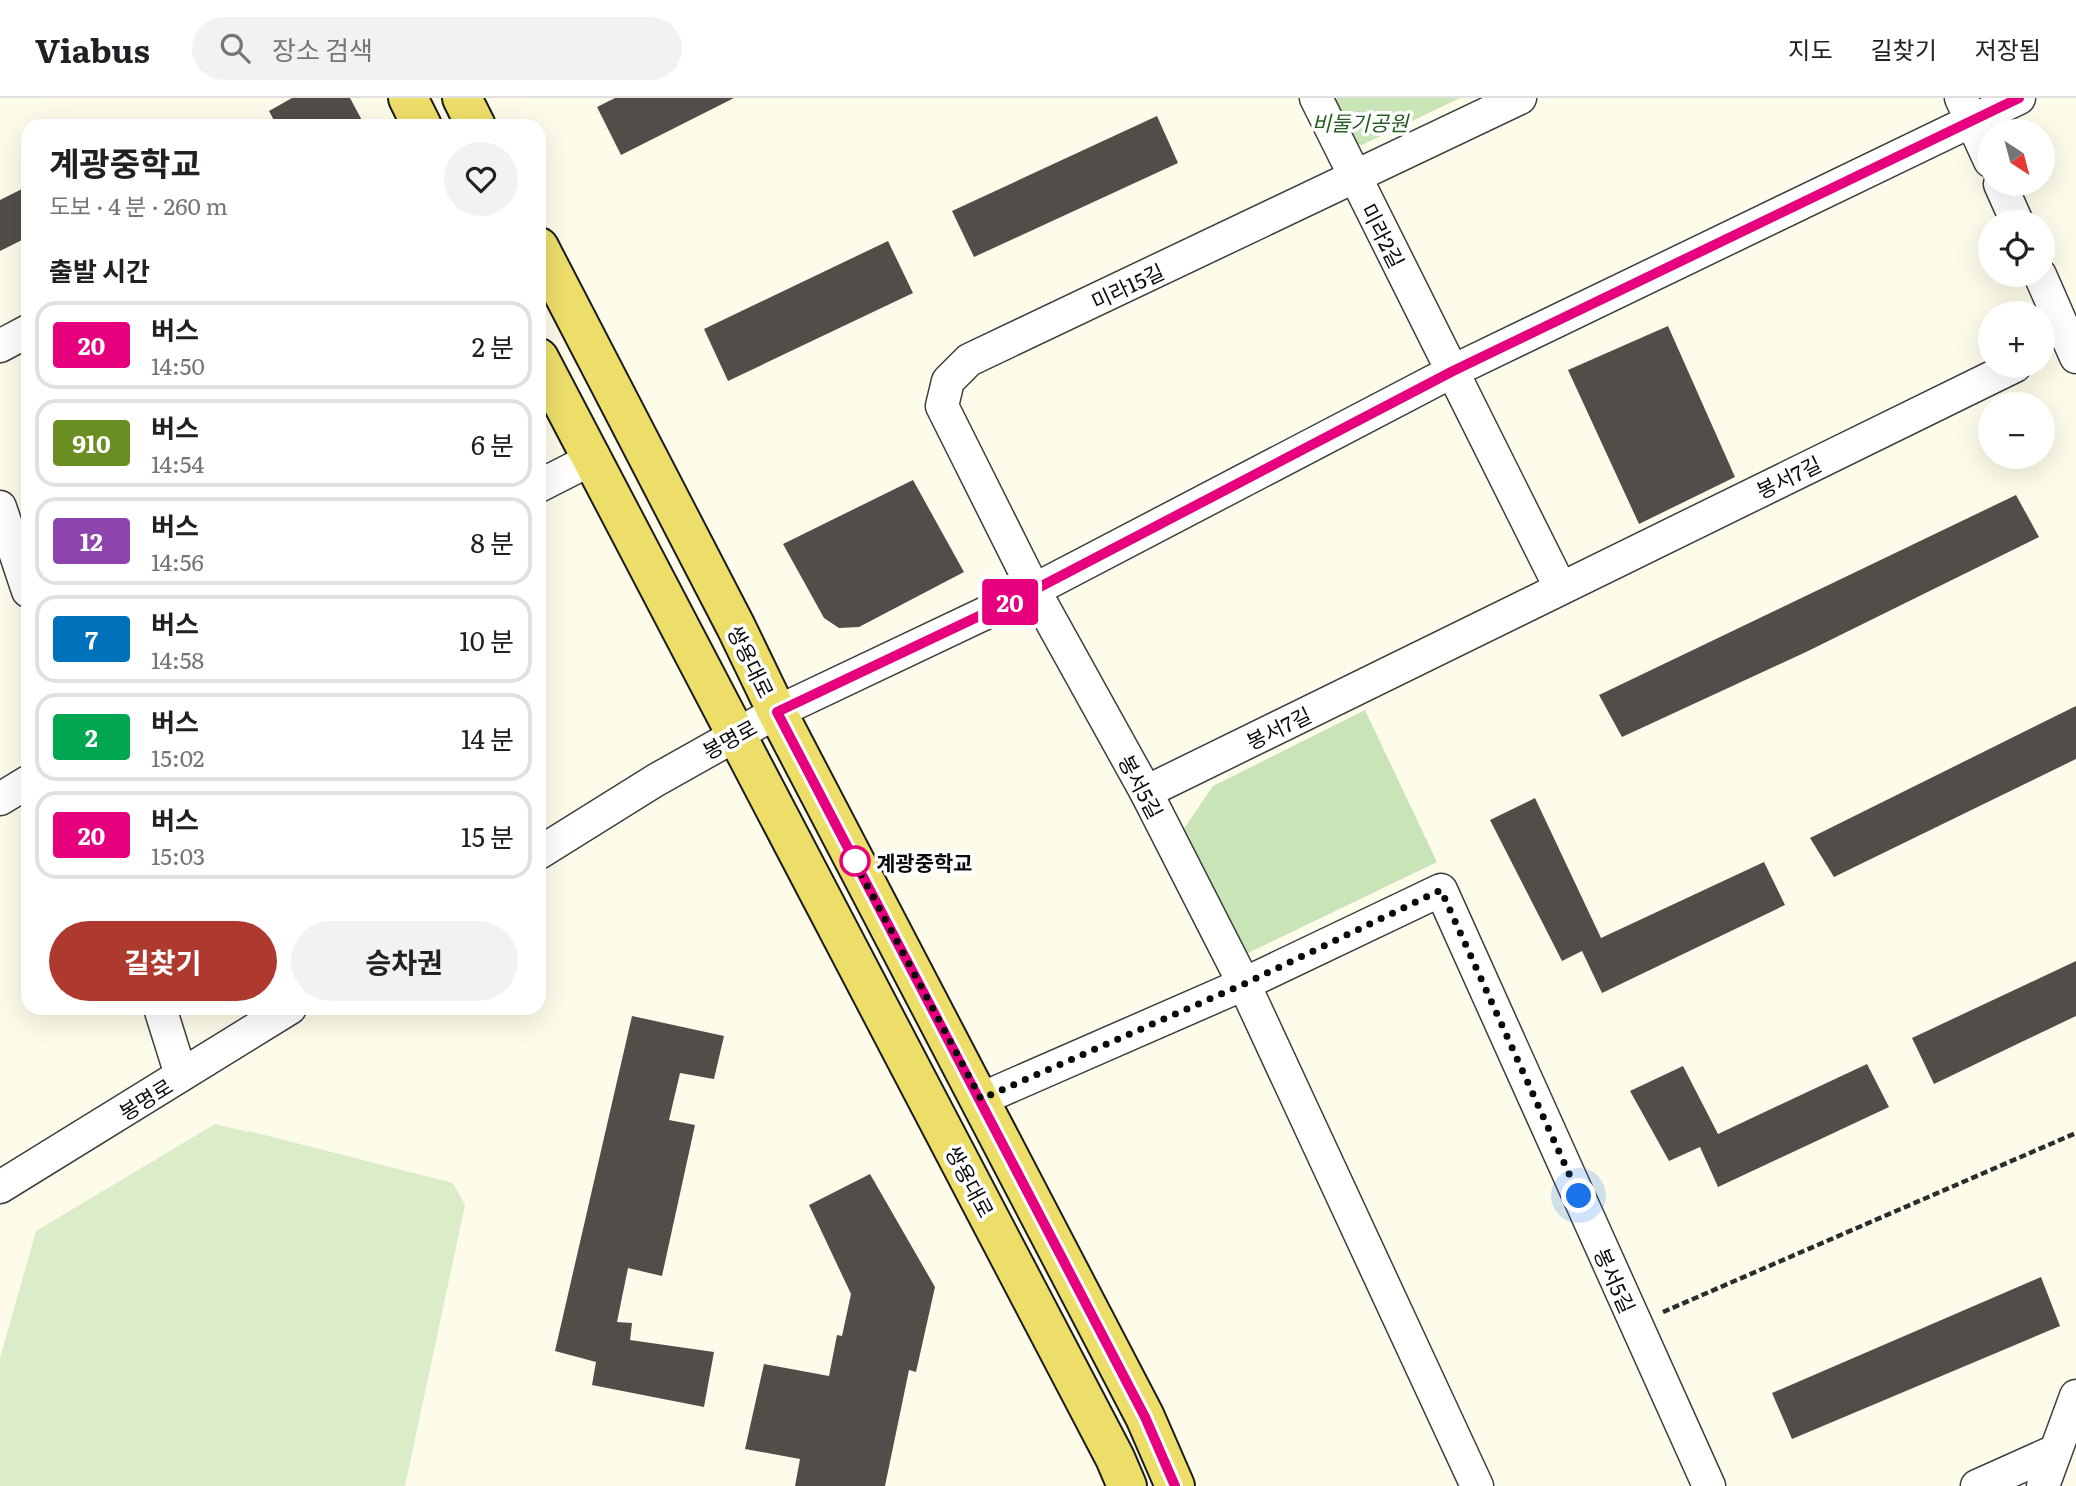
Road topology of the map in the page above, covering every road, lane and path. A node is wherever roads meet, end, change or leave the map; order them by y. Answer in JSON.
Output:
{"nodes":[{"id":1,"x":408,"y":98,"type":"edge"},
{"id":2,"x":462,"y":98,"type":"edge"},
{"id":3,"x":1316,"y":98,"type":"edge"},
{"id":4,"x":1520,"y":98,"type":"edge"},
{"id":5,"x":2019,"y":98,"type":"edge"},
{"id":6,"x":1967,"y":110,"type":"edge"},
{"id":7,"x":418,"y":119,"type":"edge"},
{"id":8,"x":472,"y":119,"type":"edge"},
{"id":9,"x":1978,"y":134,"type":"edge"},
{"id":10,"x":1355,"y":176,"type":"junction"},
{"id":11,"x":546,"y":260,"type":"edge"},
{"id":12,"x":2044,"y":287,"type":"edge"},
{"id":13,"x":21,"y":335,"type":"edge"},
{"id":14,"x":0,"y":346,"type":"edge"},
{"id":15,"x":2062,"y":350,"type":"edge"},
{"id":16,"x":546,"y":371,"type":"edge"},
{"id":17,"x":1453,"y":371,"type":"junction"},
{"id":18,"x":1990,"y":378,"type":"edge"},
{"id":19,"x":592,"y":459,"type":"junction"},
{"id":20,"x":546,"y":482,"type":"edge"},
{"id":21,"x":0,"y":507,"type":"edge"},
{"id":22,"x":8,"y":559,"type":"edge"},
{"id":23,"x":21,"y":580,"type":"edge"},
{"id":24,"x":1560,"y":587,"type":"junction"},
{"id":25,"x":1034,"y":590,"type":"junction"},
{"id":26,"x":777,"y":712,"type":"junction"},
{"id":27,"x":736,"y":733,"type":"junction"},
{"id":28,"x":21,"y":786,"type":"edge"},
{"id":29,"x":1146,"y":792,"type":"junction"},
{"id":30,"x":0,"y":799,"type":"edge"},
{"id":31,"x":546,"y":849,"type":"edge"},
{"id":32,"x":1244,"y":984,"type":"junction"},
{"id":33,"x":162,"y":1015,"type":"edge"},
{"id":34,"x":279,"y":1015,"type":"edge"},
{"id":35,"x":181,"y":1075,"type":"junction"},
{"id":36,"x":981,"y":1099,"type":"junction"},
{"id":37,"x":2076,"y":1133,"type":"edge"},
{"id":38,"x":0,"y":1187,"type":"edge"},
{"id":39,"x":1636,"y":1324,"type":"junction"},
{"id":40,"x":2076,"y":1396,"type":"edge"},
{"id":41,"x":2055,"y":1451,"type":"junction"},
{"id":42,"x":1127,"y":1486,"type":"edge"},
{"id":43,"x":1175,"y":1486,"type":"edge"},
{"id":44,"x":1477,"y":1486,"type":"edge"},
{"id":45,"x":1709,"y":1486,"type":"edge"},
{"id":46,"x":1978,"y":1486,"type":"edge"},
{"id":47,"x":2043,"y":1486,"type":"edge"}],
"edges":[{"from":1,"to":7,"type":"main road"},
{"from":2,"to":8,"type":"main road"},
{"from":3,"to":10,"type":"street","name":"미라2길"},
{"from":4,"to":10,"type":"street","name":"미라15길"},
{"from":5,"to":6,"type":"street","name":"봉명로"},
{"from":6,"to":9,"type":"street"},
{"from":6,"to":17,"type":"street","name":"봉명로"},
{"from":10,"to":17,"type":"street","name":"미라2길"},
{"from":10,"to":25,"type":"street","name":"미라15길"},
{"from":11,"to":26,"type":"main road","name":"쌍용대로"},
{"from":12,"to":15,"type":"street"},
{"from":13,"to":14,"type":"street"},
{"from":16,"to":19,"type":"main road","name":"쌍용대로"},
{"from":17,"to":24,"type":"street"},
{"from":17,"to":25,"type":"street","name":"봉명로"},
{"from":18,"to":24,"type":"street","name":"봉서7길"},
{"from":19,"to":20,"type":"street"},
{"from":19,"to":27,"type":"main road","name":"쌍용대로"},
{"from":21,"to":22,"type":"street"},
{"from":22,"to":23,"type":"street"},
{"from":24,"to":29,"type":"street","name":"봉서7길"},
{"from":25,"to":26,"type":"street","name":"봉명로"},
{"from":25,"to":29,"type":"street","name":"봉서5길"},
{"from":26,"to":27,"type":"street","name":"봉명로"},
{"from":26,"to":36,"type":"main road","name":"쌍용대로"},
{"from":27,"to":31,"type":"street","name":"봉명로"},
{"from":27,"to":42,"type":"main road","name":"쌍용대로"},
{"from":28,"to":30,"type":"street"},
{"from":29,"to":32,"type":"street","name":"봉서5길"},
{"from":32,"to":36,"type":"street","name":"봉서5길"},
{"from":32,"to":39,"type":"street","name":"봉서5길"},
{"from":32,"to":44,"type":"street","name":"봉서5길"},
{"from":33,"to":35,"type":"street"},
{"from":34,"to":35,"type":"street","name":"봉명로"},
{"from":35,"to":38,"type":"street","name":"봉명로"},
{"from":36,"to":43,"type":"main road","name":"쌍용대로"},
{"from":37,"to":39,"type":"path"},
{"from":39,"to":45,"type":"street","name":"봉서5길"},
{"from":40,"to":41,"type":"street"},
{"from":41,"to":46,"type":"street"},
{"from":41,"to":47,"type":"street"}]}
